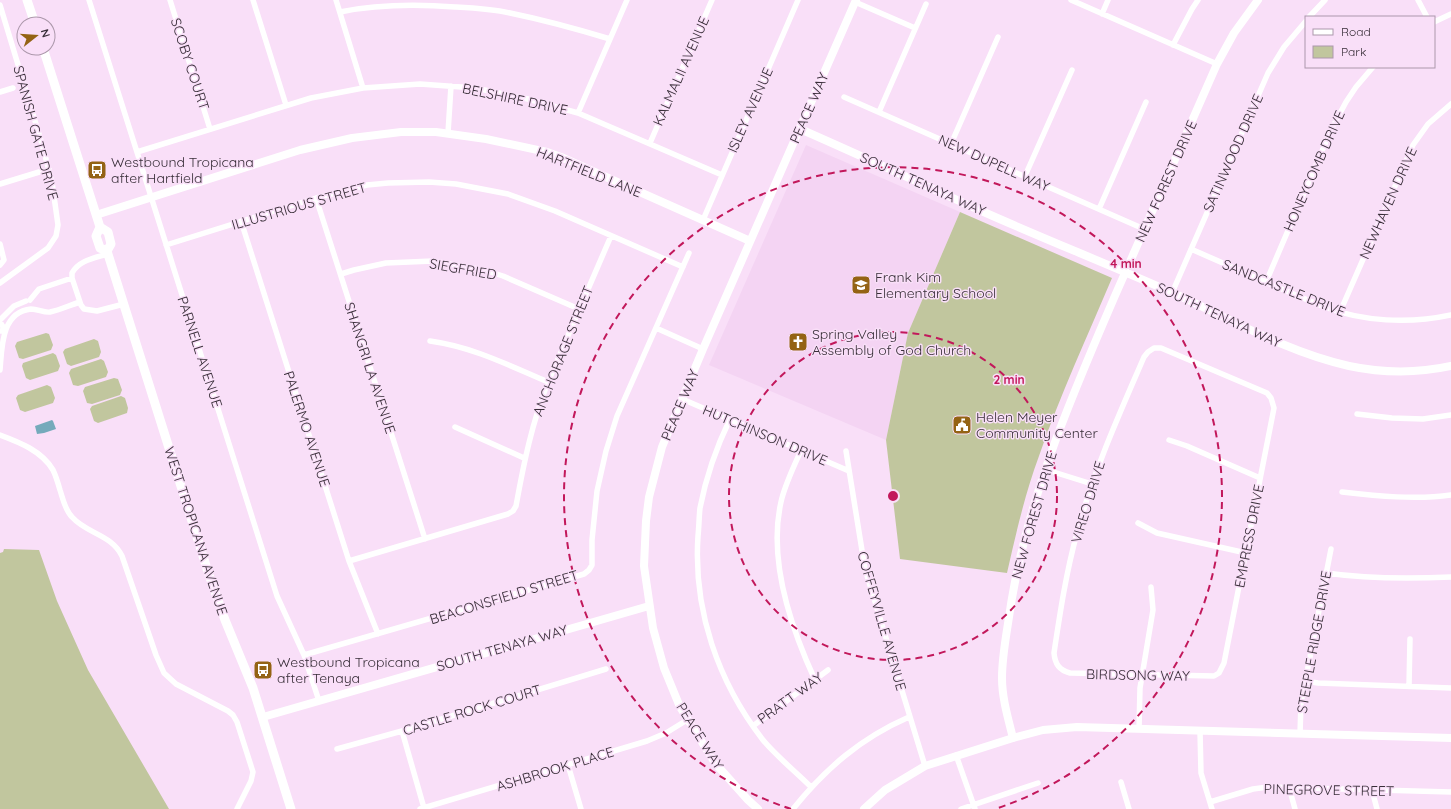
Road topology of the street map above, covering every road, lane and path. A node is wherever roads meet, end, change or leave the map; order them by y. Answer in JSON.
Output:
{"nodes":[{"id":1,"x":28,"y":0,"type":"edge"},
{"id":2,"x":89,"y":0,"type":"edge"},
{"id":3,"x":170,"y":0,"type":"edge"},
{"id":4,"x":254,"y":0,"type":"edge"},
{"id":5,"x":336,"y":0,"type":"edge"},
{"id":6,"x":627,"y":0,"type":"edge"},
{"id":7,"x":712,"y":0,"type":"edge"},
{"id":8,"x":798,"y":0,"type":"edge"},
{"id":9,"x":1071,"y":0,"type":"edge"},
{"id":10,"x":1108,"y":0,"type":"edge"},
{"id":11,"x":1198,"y":0,"type":"edge"},
{"id":12,"x":1258,"y":0,"type":"edge"},
{"id":13,"x":1325,"y":0,"type":"edge"},
{"id":14,"x":1418,"y":0,"type":"edge"},
{"id":15,"x":856,"y":1,"type":"edge"},
{"id":16,"x":926,"y":4,"type":"dead end"},
{"id":17,"x":0,"y":5,"type":"edge"},
{"id":18,"x":340,"y":12,"type":"junction"},
{"id":19,"x":1102,"y":14,"type":"junction"},
{"id":20,"x":1451,"y":14,"type":"edge"},
{"id":21,"x":33,"y":16,"type":"edge"},
{"id":22,"x":1310,"y":16,"type":"edge"},
{"id":23,"x":1426,"y":16,"type":"edge"},
{"id":24,"x":1305,"y":22,"type":"edge"},
{"id":25,"x":1435,"y":22,"type":"edge"},
{"id":26,"x":915,"y":28,"type":"junction"},
{"id":27,"x":998,"y":37,"type":"dead end"},
{"id":28,"x":610,"y":39,"type":"junction"},
{"id":29,"x":1173,"y":45,"type":"junction"},
{"id":30,"x":46,"y":56,"type":"edge"},
{"id":31,"x":1217,"y":64,"type":"junction"},
{"id":32,"x":1372,"y":68,"type":"edge"},
{"id":33,"x":1072,"y":70,"type":"dead end"},
{"id":34,"x":451,"y":86,"type":"junction"},
{"id":35,"x":13,"y":88,"type":"dead end"},
{"id":36,"x":363,"y":88,"type":"junction"},
{"id":37,"x":0,"y":92,"type":"edge"},
{"id":38,"x":844,"y":97,"type":"dead end"},
{"id":39,"x":1146,"y":102,"type":"dead end"},
{"id":40,"x":1451,"y":104,"type":"edge"},
{"id":41,"x":286,"y":105,"type":"junction"},
{"id":42,"x":578,"y":112,"type":"junction"},
{"id":43,"x":878,"y":112,"type":"junction"},
{"id":44,"x":210,"y":129,"type":"junction"},
{"id":45,"x":800,"y":129,"type":"junction"},
{"id":46,"x":448,"y":133,"type":"junction"},
{"id":47,"x":650,"y":143,"type":"junction"},
{"id":48,"x":951,"y":144,"type":"junction"},
{"id":49,"x":137,"y":152,"type":"junction"},
{"id":50,"x":48,"y":169,"type":"junction"},
{"id":51,"x":722,"y":175,"type":"junction"},
{"id":52,"x":1025,"y":176,"type":"junction"},
{"id":53,"x":0,"y":184,"type":"edge"},
{"id":54,"x":151,"y":198,"type":"junction"},
{"id":55,"x":316,"y":198,"type":"junction"},
{"id":56,"x":1099,"y":209,"type":"junction"},
{"id":57,"x":96,"y":215,"type":"junction"},
{"id":58,"x":703,"y":220,"type":"junction"},
{"id":59,"x":241,"y":221,"type":"junction"},
{"id":60,"x":1144,"y":229,"type":"junction"},
{"id":61,"x":611,"y":236,"type":"junction"},
{"id":62,"x":750,"y":241,"type":"junction"},
{"id":63,"x":0,"y":244,"type":"edge"},
{"id":64,"x":166,"y":245,"type":"junction"},
{"id":65,"x":1191,"y":249,"type":"junction"},
{"id":66,"x":107,"y":253,"type":"junction"},
{"id":67,"x":689,"y":253,"type":"dead end"},
{"id":68,"x":0,"y":265,"type":"edge"},
{"id":69,"x":682,"y":267,"type":"junction"},
{"id":70,"x":1125,"y":272,"type":"junction"},
{"id":71,"x":340,"y":274,"type":"junction"},
{"id":72,"x":72,"y":278,"type":"junction"},
{"id":73,"x":1266,"y":282,"type":"junction"},
{"id":74,"x":0,"y":283,"type":"edge"},
{"id":75,"x":1172,"y":293,"type":"junction"},
{"id":76,"x":80,"y":302,"type":"junction"},
{"id":77,"x":124,"y":304,"type":"junction"},
{"id":78,"x":579,"y":309,"type":"junction"},
{"id":79,"x":1340,"y":312,"type":"junction"},
{"id":80,"x":1451,"y":315,"type":"edge"},
{"id":81,"x":0,"y":321,"type":"edge"},
{"id":82,"x":656,"y":328,"type":"junction"},
{"id":83,"x":2,"y":330,"type":"edge"},
{"id":84,"x":430,"y":341,"type":"dead end"},
{"id":85,"x":1154,"y":348,"type":"joint"},
{"id":86,"x":703,"y":349,"type":"junction"},
{"id":87,"x":1451,"y":366,"type":"edge"},
{"id":88,"x":0,"y":370,"type":"edge"},
{"id":89,"x":548,"y":382,"type":"junction"},
{"id":90,"x":682,"y":399,"type":"junction"},
{"id":91,"x":1357,"y":414,"type":"dead end"},
{"id":92,"x":1451,"y":415,"type":"edge"},
{"id":93,"x":730,"y":419,"type":"junction"},
{"id":94,"x":455,"y":427,"type":"dead end"},
{"id":95,"x":0,"y":435,"type":"edge"},
{"id":96,"x":1169,"y":440,"type":"dead end"},
{"id":97,"x":801,"y":450,"type":"junction"},
{"id":98,"x":846,"y":451,"type":"dead end"},
{"id":99,"x":524,"y":458,"type":"junction"},
{"id":100,"x":1044,"y":469,"type":"junction"},
{"id":101,"x":849,"y":470,"type":"junction"},
{"id":102,"x":1260,"y":478,"type":"junction"},
{"id":103,"x":1092,"y":484,"type":"junction"},
{"id":104,"x":1342,"y":492,"type":"dead end"},
{"id":105,"x":1451,"y":495,"type":"edge"},
{"id":106,"x":1138,"y":523,"type":"dead end"},
{"id":107,"x":425,"y":539,"type":"junction"},
{"id":108,"x":1331,"y":549,"type":"dead end"},
{"id":109,"x":1246,"y":553,"type":"junction"},
{"id":110,"x":349,"y":561,"type":"junction"},
{"id":111,"x":1326,"y":573,"type":"junction"},
{"id":112,"x":1451,"y":577,"type":"edge"},
{"id":113,"x":1151,"y":587,"type":"dead end"},
{"id":114,"x":650,"y":606,"type":"junction"},
{"id":115,"x":378,"y":634,"type":"junction"},
{"id":116,"x":1410,"y":639,"type":"dead end"},
{"id":117,"x":304,"y":655,"type":"junction"},
{"id":118,"x":1058,"y":667,"type":"joint"},
{"id":119,"x":606,"y":669,"type":"dead end"},
{"id":120,"x":828,"y":670,"type":"dead end"},
{"id":121,"x":1219,"y":673,"type":"joint"},
{"id":122,"x":1141,"y":675,"type":"junction"},
{"id":123,"x":814,"y":680,"type":"junction"},
{"id":124,"x":1305,"y":681,"type":"junction"},
{"id":125,"x":1409,"y":686,"type":"junction"},
{"id":126,"x":1451,"y":688,"type":"edge"},
{"id":127,"x":319,"y":701,"type":"junction"},
{"id":128,"x":262,"y":717,"type":"junction"},
{"id":129,"x":909,"y":717,"type":"junction"},
{"id":130,"x":687,"y":720,"type":"junction"},
{"id":131,"x":753,"y":726,"type":"junction"},
{"id":132,"x":1139,"y":730,"type":"junction"},
{"id":133,"x":402,"y":731,"type":"junction"},
{"id":134,"x":1200,"y":731,"type":"junction"},
{"id":135,"x":1300,"y":734,"type":"junction"},
{"id":136,"x":1012,"y":738,"type":"junction"},
{"id":137,"x":1451,"y":738,"type":"edge"},
{"id":138,"x":337,"y":749,"type":"dead end"},
{"id":139,"x":956,"y":755,"type":"junction"},
{"id":140,"x":568,"y":765,"type":"junction"},
{"id":141,"x":924,"y":766,"type":"junction"},
{"id":142,"x":1121,"y":782,"type":"dead end"},
{"id":143,"x":1038,"y":783,"type":"dead end"},
{"id":144,"x":811,"y":787,"type":"junction"},
{"id":145,"x":1289,"y":787,"type":"junction"},
{"id":146,"x":1372,"y":790,"type":"junction"},
{"id":147,"x":1451,"y":792,"type":"edge"},
{"id":148,"x":1210,"y":802,"type":"junction"},
{"id":149,"x":974,"y":807,"type":"edge"},
{"id":150,"x":422,"y":808,"type":"edge"},
{"id":151,"x":237,"y":809,"type":"edge"},
{"id":152,"x":291,"y":809,"type":"edge"},
{"id":153,"x":581,"y":809,"type":"edge"},
{"id":154,"x":758,"y":809,"type":"edge"},
{"id":155,"x":794,"y":809,"type":"edge"},
{"id":156,"x":864,"y":809,"type":"edge"},
{"id":157,"x":961,"y":809,"type":"edge"},
{"id":158,"x":1129,"y":809,"type":"edge"},
{"id":159,"x":1212,"y":809,"type":"edge"},
{"id":160,"x":1295,"y":809,"type":"edge"},
{"id":161,"x":1378,"y":809,"type":"edge"}],
"edges":[{"from":1,"to":21,"type":"main road"},
{"from":2,"to":49,"type":"street","name":"PARNELL AVENUE"},
{"from":3,"to":44,"type":"street","name":"SCOBY COURT"},
{"from":4,"to":41,"type":"street"},
{"from":5,"to":18,"type":"street"},
{"from":6,"to":28,"type":"street"},
{"from":7,"to":47,"type":"street","name":"KALMALII AVENUE"},
{"from":8,"to":51,"type":"street","name":"ISLEY AVENUE"},
{"from":9,"to":19,"type":"street"},
{"from":10,"to":19,"type":"street"},
{"from":11,"to":29,"type":"street"},
{"from":12,"to":31,"type":"street","name":"NEW FOREST DRIVE"},
{"from":13,"to":22,"type":"street"},
{"from":14,"to":23,"type":"street"},
{"from":15,"to":26,"type":"street"},
{"from":15,"to":45,"type":"street","name":"PEACE WAY"},
{"from":16,"to":26,"type":"street"},
{"from":17,"to":50,"type":"street","name":"SPANISH GATE DRIVE"},
{"from":18,"to":28,"type":"street"},
{"from":18,"to":36,"type":"street"},
{"from":19,"to":29,"type":"street"},
{"from":20,"to":25,"type":"street"},
{"from":24,"to":65,"type":"street","name":"SATINWOOD DRIVE"},
{"from":26,"to":43,"type":"street"},
{"from":27,"to":48,"type":"street"},
{"from":28,"to":42,"type":"street"},
{"from":29,"to":31,"type":"street"},
{"from":30,"to":57,"type":"main road","name":"WEST TROPICANA AVENUE"},
{"from":31,"to":60,"type":"street","name":"NEW FOREST DRIVE"},
{"from":32,"to":73,"type":"street","name":"HONEYCOMB DRIVE"},
{"from":33,"to":52,"type":"street"},
{"from":34,"to":36,"type":"street","name":"BELSHIRE DRIVE"},
{"from":34,"to":42,"type":"street","name":"BELSHIRE DRIVE"},
{"from":34,"to":46,"type":"street"},
{"from":35,"to":37,"type":"street"},
{"from":36,"to":41,"type":"street","name":"BELSHIRE DRIVE"},
{"from":38,"to":43,"type":"street","name":"NEW DUPELL WAY"},
{"from":39,"to":56,"type":"street"},
{"from":40,"to":79,"type":"street","name":"NEWHAVEN DRIVE"},
{"from":41,"to":44,"type":"street","name":"BELSHIRE DRIVE"},
{"from":42,"to":47,"type":"street","name":"BELSHIRE DRIVE"},
{"from":43,"to":48,"type":"street","name":"NEW DUPELL WAY"},
{"from":44,"to":49,"type":"street","name":"BELSHIRE DRIVE"},
{"from":45,"to":62,"type":"street","name":"PEACE WAY"},
{"from":45,"to":70,"type":"street","name":"SOUTH TENAYA WAY"},
{"from":46,"to":54,"type":"street","name":"HARTFIELD LANE"},
{"from":46,"to":58,"type":"street","name":"HARTFIELD LANE"},
{"from":47,"to":51,"type":"street","name":"BELSHIRE DRIVE"},
{"from":48,"to":52,"type":"street","name":"NEW DUPELL WAY"},
{"from":49,"to":54,"type":"street","name":"PARNELL AVENUE"},
{"from":50,"to":53,"type":"street"},
{"from":50,"to":74,"type":"street","name":"SPANISH GATE DRIVE"},
{"from":51,"to":58,"type":"street","name":"ISLEY AVENUE"},
{"from":52,"to":56,"type":"street","name":"NEW DUPELL WAY"},
{"from":54,"to":57,"type":"street","name":"HARTFIELD LANE"},
{"from":54,"to":64,"type":"street","name":"PARNELL AVENUE"},
{"from":55,"to":59,"type":"street","name":"ILLUSTRIOUS STREET"},
{"from":55,"to":61,"type":"street","name":"ILLUSTRIOUS STREET"},
{"from":55,"to":71,"type":"street","name":"SHANGRI LA AVENUE"},
{"from":56,"to":60,"type":"street","name":"NEW DUPELL WAY"},
{"from":57,"to":66,"type":"main road","name":"WEST TROPICANA AVENUE"},
{"from":58,"to":62,"type":"street","name":"HARTFIELD LANE"},
{"from":59,"to":64,"type":"street","name":"ILLUSTRIOUS STREET"},
{"from":59,"to":110,"type":"street","name":"PALERMO AVENUE"},
{"from":60,"to":70,"type":"street","name":"NEW FOREST DRIVE"},
{"from":61,"to":69,"type":"street","name":"ILLUSTRIOUS STREET"},
{"from":61,"to":78,"type":"street","name":"ANCHORAGE STREET"},
{"from":62,"to":86,"type":"street","name":"PEACE WAY"},
{"from":63,"to":68,"type":"street"},
{"from":64,"to":117,"type":"street","name":"PARNELL AVENUE"},
{"from":65,"to":73,"type":"street","name":"SANDCASTLE DRIVE"},
{"from":65,"to":75,"type":"street","name":"SATINWOOD DRIVE"},
{"from":66,"to":72,"type":"street"},
{"from":66,"to":77,"type":"main road","name":"WEST TROPICANA AVENUE"},
{"from":67,"to":69,"type":"street","name":"BEACONSFIELD STREET"},
{"from":69,"to":82,"type":"street","name":"BEACONSFIELD STREET"},
{"from":70,"to":75,"type":"street","name":"SOUTH TENAYA WAY"},
{"from":70,"to":100,"type":"street","name":"NEW FOREST DRIVE"},
{"from":71,"to":78,"type":"street","name":"SIEGFRIED"},
{"from":71,"to":107,"type":"street","name":"SHANGRI LA AVENUE"},
{"from":72,"to":76,"type":"street"},
{"from":72,"to":81,"type":"street"},
{"from":73,"to":79,"type":"street","name":"SANDCASTLE DRIVE"},
{"from":75,"to":87,"type":"street","name":"SOUTH TENAYA WAY"},
{"from":76,"to":77,"type":"street"},
{"from":76,"to":83,"type":"street"},
{"from":77,"to":128,"type":"main road","name":"WEST TROPICANA AVENUE"},
{"from":78,"to":89,"type":"street","name":"ANCHORAGE STREET"},
{"from":79,"to":80,"type":"street","name":"SANDCASTLE DRIVE"},
{"from":81,"to":83,"type":"street"},
{"from":82,"to":86,"type":"street"},
{"from":82,"to":115,"type":"street","name":"BEACONSFIELD STREET"},
{"from":83,"to":88,"type":"street"},
{"from":84,"to":89,"type":"street"},
{"from":85,"to":102,"type":"street","name":"EMPRESS DRIVE"},
{"from":85,"to":103,"type":"street","name":"VIREO DRIVE"},
{"from":86,"to":90,"type":"street","name":"PEACE WAY"},
{"from":89,"to":99,"type":"street","name":"ANCHORAGE STREET"},
{"from":90,"to":93,"type":"street","name":"HUTCHINSON DRIVE"},
{"from":90,"to":114,"type":"street","name":"PEACE WAY"},
{"from":91,"to":92,"type":"street"},
{"from":93,"to":97,"type":"street","name":"HUTCHINSON DRIVE"},
{"from":93,"to":131,"type":"street"},
{"from":94,"to":99,"type":"street"},
{"from":95,"to":151,"type":"street"},
{"from":96,"to":102,"type":"street"},
{"from":97,"to":101,"type":"street","name":"HUTCHINSON DRIVE"},
{"from":97,"to":123,"type":"street"},
{"from":98,"to":101,"type":"street","name":"COFFEYVILLE AVENUE"},
{"from":99,"to":107,"type":"street","name":"ANCHORAGE STREET"},
{"from":100,"to":103,"type":"street"},
{"from":100,"to":136,"type":"street","name":"NEW FOREST DRIVE"},
{"from":101,"to":129,"type":"street","name":"COFFEYVILLE AVENUE"},
{"from":102,"to":109,"type":"street","name":"EMPRESS DRIVE"},
{"from":103,"to":118,"type":"street","name":"VIREO DRIVE"},
{"from":104,"to":105,"type":"street"},
{"from":106,"to":109,"type":"street"},
{"from":107,"to":110,"type":"street","name":"ANCHORAGE STREET"},
{"from":108,"to":111,"type":"street","name":"STEEPLE RIDGE DRIVE"},
{"from":109,"to":121,"type":"street","name":"EMPRESS DRIVE"},
{"from":110,"to":115,"type":"street","name":"PALERMO AVENUE"},
{"from":111,"to":112,"type":"street"},
{"from":111,"to":124,"type":"street","name":"STEEPLE RIDGE DRIVE"},
{"from":113,"to":122,"type":"street"},
{"from":114,"to":127,"type":"street","name":"SOUTH TENAYA WAY"},
{"from":114,"to":130,"type":"street","name":"PEACE WAY"},
{"from":115,"to":117,"type":"street","name":"BEACONSFIELD STREET"},
{"from":116,"to":125,"type":"street"},
{"from":117,"to":127,"type":"street","name":"PARNELL AVENUE"},
{"from":118,"to":122,"type":"street","name":"BIRDSONG WAY"},
{"from":119,"to":133,"type":"street","name":"CASTLE ROCK COURT"},
{"from":120,"to":123,"type":"street","name":"PRATT WAY"},
{"from":121,"to":122,"type":"street","name":"BIRDSONG WAY"},
{"from":122,"to":132,"type":"street"},
{"from":123,"to":131,"type":"street","name":"PRATT WAY"},
{"from":124,"to":125,"type":"street"},
{"from":124,"to":135,"type":"street","name":"STEEPLE RIDGE DRIVE"},
{"from":125,"to":126,"type":"street"},
{"from":127,"to":128,"type":"street","name":"SOUTH TENAYA WAY"},
{"from":128,"to":152,"type":"main road","name":"WEST TROPICANA AVENUE"},
{"from":129,"to":141,"type":"street","name":"COFFEYVILLE AVENUE"},
{"from":129,"to":144,"type":"street"},
{"from":130,"to":140,"type":"street","name":"ASHBROOK PLACE"},
{"from":130,"to":154,"type":"street","name":"PEACE WAY"},
{"from":131,"to":144,"type":"street"},
{"from":132,"to":134,"type":"street"},
{"from":132,"to":136,"type":"street"},
{"from":133,"to":138,"type":"street","name":"CASTLE ROCK COURT"},
{"from":133,"to":150,"type":"street"},
{"from":134,"to":135,"type":"street"},
{"from":134,"to":148,"type":"street"},
{"from":135,"to":137,"type":"street"},
{"from":136,"to":139,"type":"street"},
{"from":139,"to":141,"type":"street"},
{"from":139,"to":149,"type":"street"},
{"from":140,"to":150,"type":"street","name":"ASHBROOK PLACE"},
{"from":140,"to":153,"type":"street"},
{"from":141,"to":156,"type":"street"},
{"from":142,"to":158,"type":"street"},
{"from":143,"to":149,"type":"street"},
{"from":144,"to":155,"type":"street"},
{"from":145,"to":146,"type":"street","name":"PINEGROVE STREET"},
{"from":145,"to":148,"type":"street","name":"PINEGROVE STREET"},
{"from":145,"to":160,"type":"street"},
{"from":146,"to":147,"type":"street","name":"PINEGROVE STREET"},
{"from":146,"to":161,"type":"street"},
{"from":148,"to":159,"type":"street"},
{"from":149,"to":157,"type":"street"}]}
